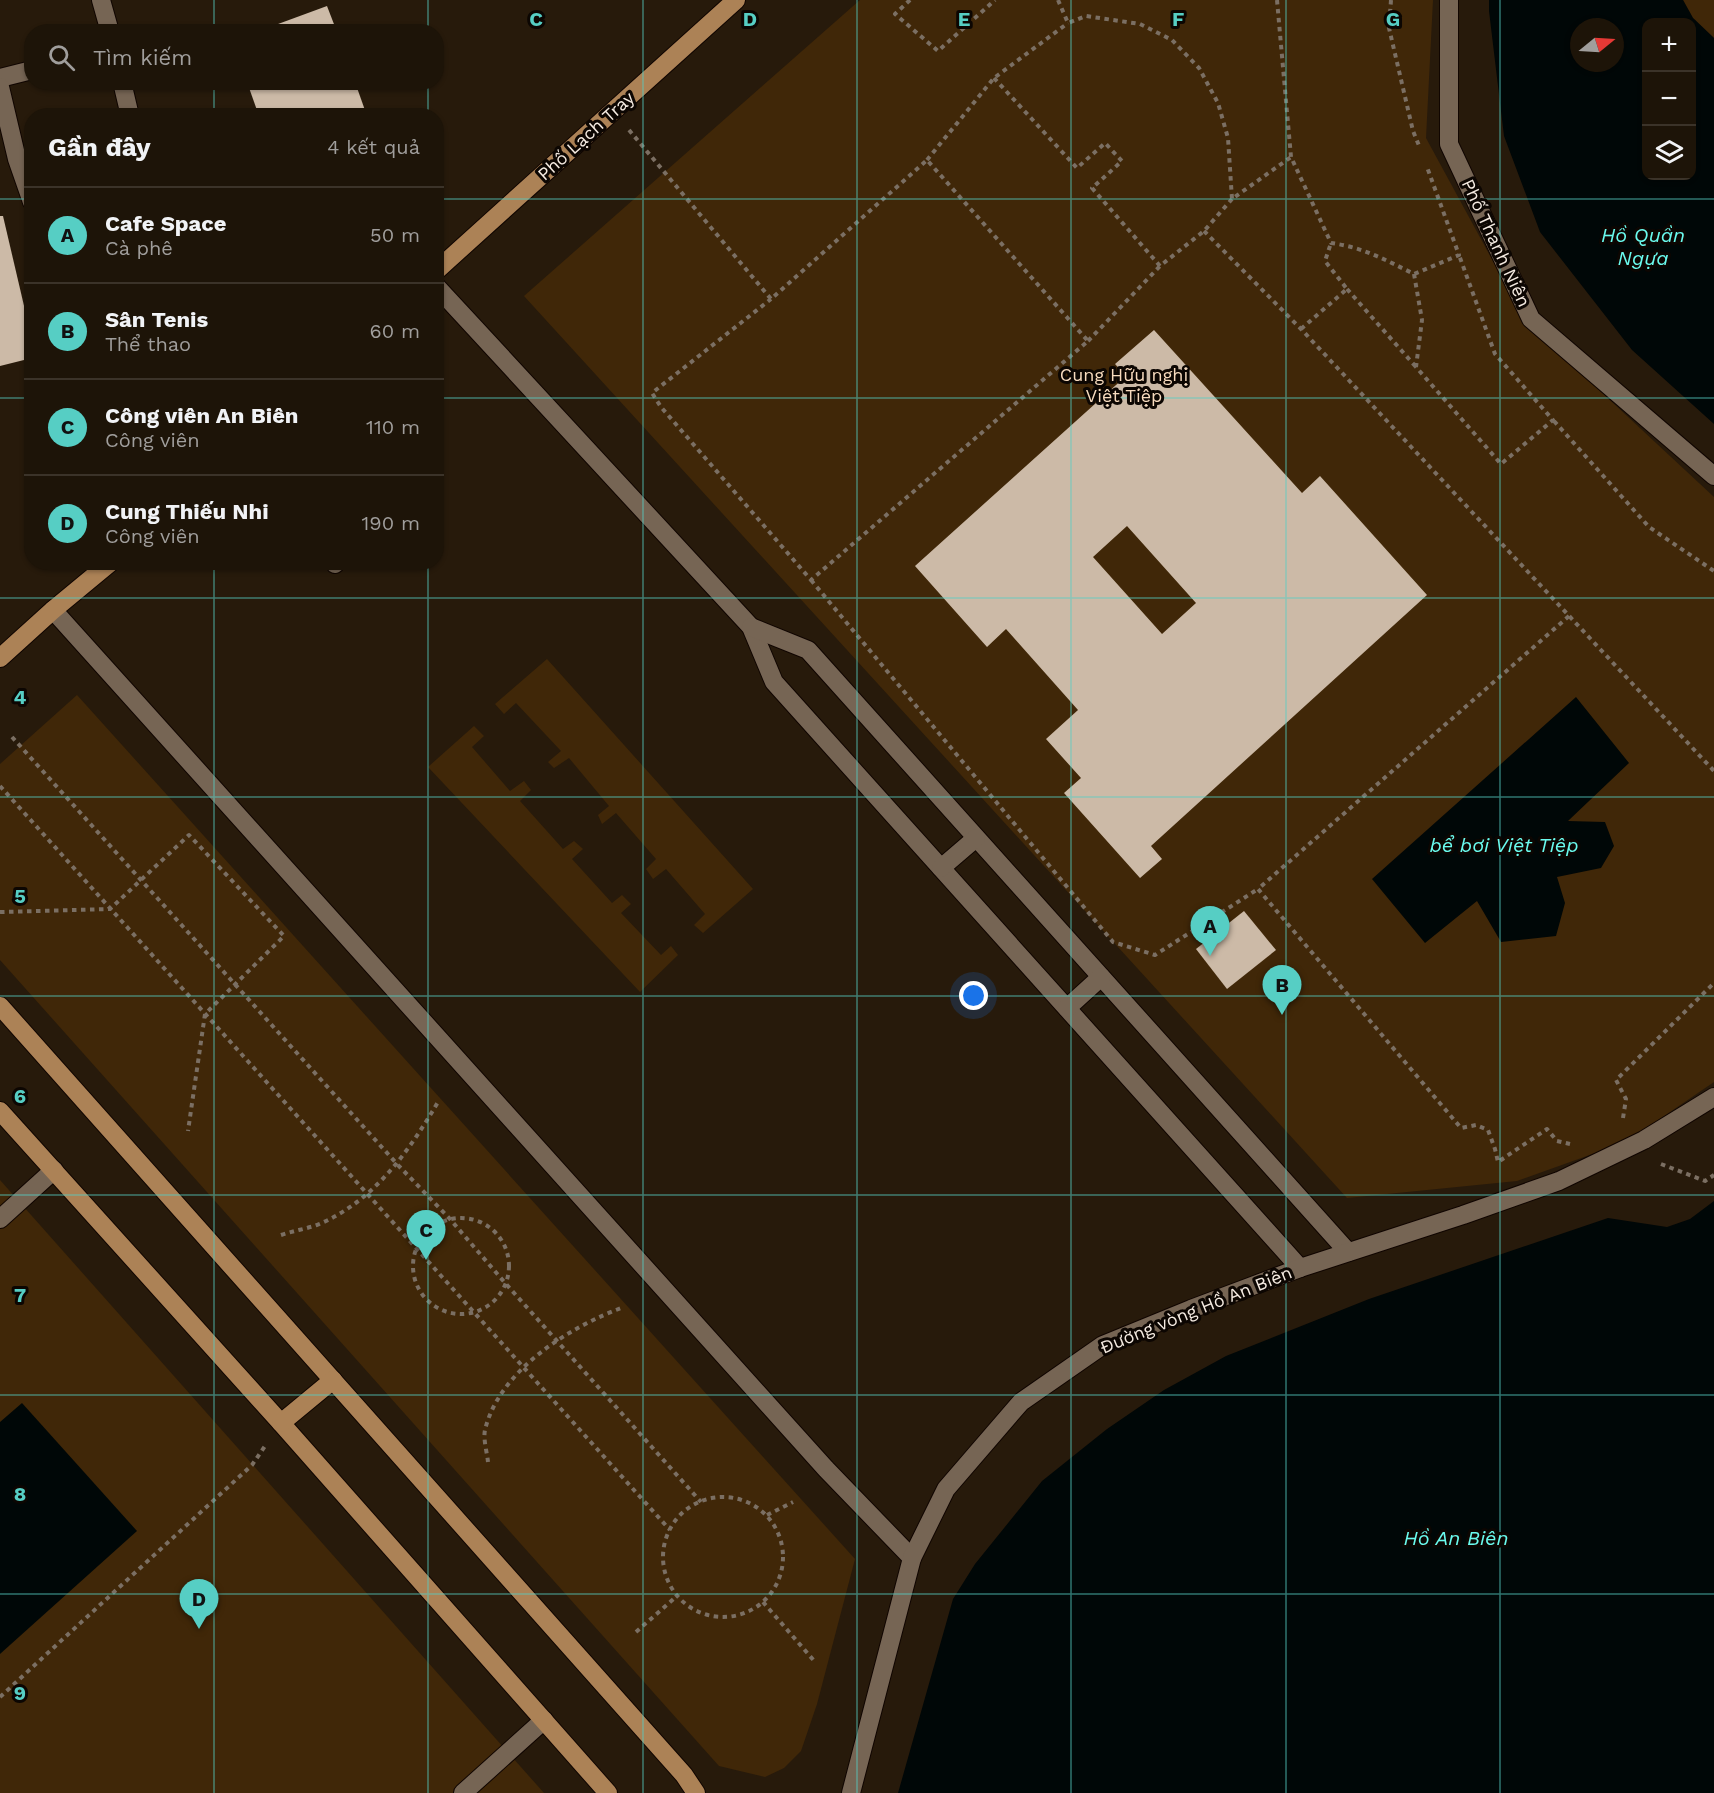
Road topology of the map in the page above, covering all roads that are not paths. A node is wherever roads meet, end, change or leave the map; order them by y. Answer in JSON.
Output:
{"nodes":[{"id":1,"x":101,"y":0,"type":"edge"},
{"id":2,"x":736,"y":0,"type":"edge"},
{"id":3,"x":1449,"y":0,"type":"edge"},
{"id":4,"x":108,"y":24,"type":"edge"},
{"id":5,"x":24,"y":72,"type":"edge"},
{"id":6,"x":0,"y":78,"type":"edge"},
{"id":7,"x":0,"y":87,"type":"edge"},
{"id":8,"x":124,"y":90,"type":"edge"},
{"id":9,"x":128,"y":108,"type":"edge"},
{"id":10,"x":24,"y":179,"type":"edge"},
{"id":11,"x":444,"y":264,"type":"edge"},
{"id":12,"x":444,"y":294,"type":"edge"},
{"id":13,"x":1714,"y":476,"type":"edge"},
{"id":14,"x":101,"y":570,"type":"edge"},
{"id":15,"x":52,"y":610,"type":"junction"},
{"id":16,"x":751,"y":627,"type":"junction"},
{"id":17,"x":0,"y":658,"type":"edge"},
{"id":18,"x":976,"y":838,"type":"junction"},
{"id":19,"x":941,"y":868,"type":"junction"},
{"id":20,"x":1101,"y":977,"type":"junction"},
{"id":21,"x":0,"y":1006,"type":"edge"},
{"id":22,"x":1067,"y":1008,"type":"junction"},
{"id":23,"x":1714,"y":1097,"type":"edge"},
{"id":24,"x":0,"y":1111,"type":"edge"},
{"id":25,"x":54,"y":1170,"type":"junction"},
{"id":26,"x":0,"y":1219,"type":"edge"},
{"id":27,"x":1348,"y":1252,"type":"junction"},
{"id":28,"x":1300,"y":1268,"type":"junction"},
{"id":29,"x":333,"y":1380,"type":"junction"},
{"id":30,"x":281,"y":1423,"type":"junction"},
{"id":31,"x":912,"y":1558,"type":"junction"},
{"id":32,"x":544,"y":1720,"type":"junction"},
{"id":33,"x":463,"y":1793,"type":"edge"},
{"id":34,"x":608,"y":1793,"type":"edge"},
{"id":35,"x":696,"y":1793,"type":"edge"},
{"id":36,"x":851,"y":1793,"type":"edge"}],
"edges":[{"from":1,"to":4,"type":"street"},
{"from":2,"to":11,"type":"main road","name":"Phố Lạch Tray"},
{"from":3,"to":13,"type":"street","name":"Phố Thanh Niên"},
{"from":5,"to":6,"type":"street"},
{"from":7,"to":10,"type":"street"},
{"from":8,"to":9,"type":"street"},
{"from":12,"to":16,"type":"street"},
{"from":14,"to":15,"type":"main road"},
{"from":15,"to":17,"type":"main road"},
{"from":15,"to":31,"type":"street"},
{"from":16,"to":18,"type":"street"},
{"from":16,"to":19,"type":"street"},
{"from":18,"to":19,"type":"street"},
{"from":18,"to":20,"type":"street"},
{"from":19,"to":22,"type":"street"},
{"from":20,"to":22,"type":"street"},
{"from":20,"to":27,"type":"street"},
{"from":21,"to":29,"type":"main road"},
{"from":22,"to":28,"type":"street"},
{"from":23,"to":27,"type":"street","name":"Đường vòng Hồ An Biên"},
{"from":24,"to":25,"type":"main road"},
{"from":25,"to":26,"type":"street"},
{"from":25,"to":30,"type":"main road"},
{"from":27,"to":28,"type":"street","name":"Đường vòng Hồ An Biên"},
{"from":28,"to":31,"type":"street","name":"Đường vòng Hồ An Biên"},
{"from":29,"to":30,"type":"main road"},
{"from":29,"to":35,"type":"main road"},
{"from":30,"to":32,"type":"main road"},
{"from":31,"to":36,"type":"street","name":"Đường vòng Hồ An Biên"},
{"from":32,"to":33,"type":"street"},
{"from":32,"to":34,"type":"main road"}]}
